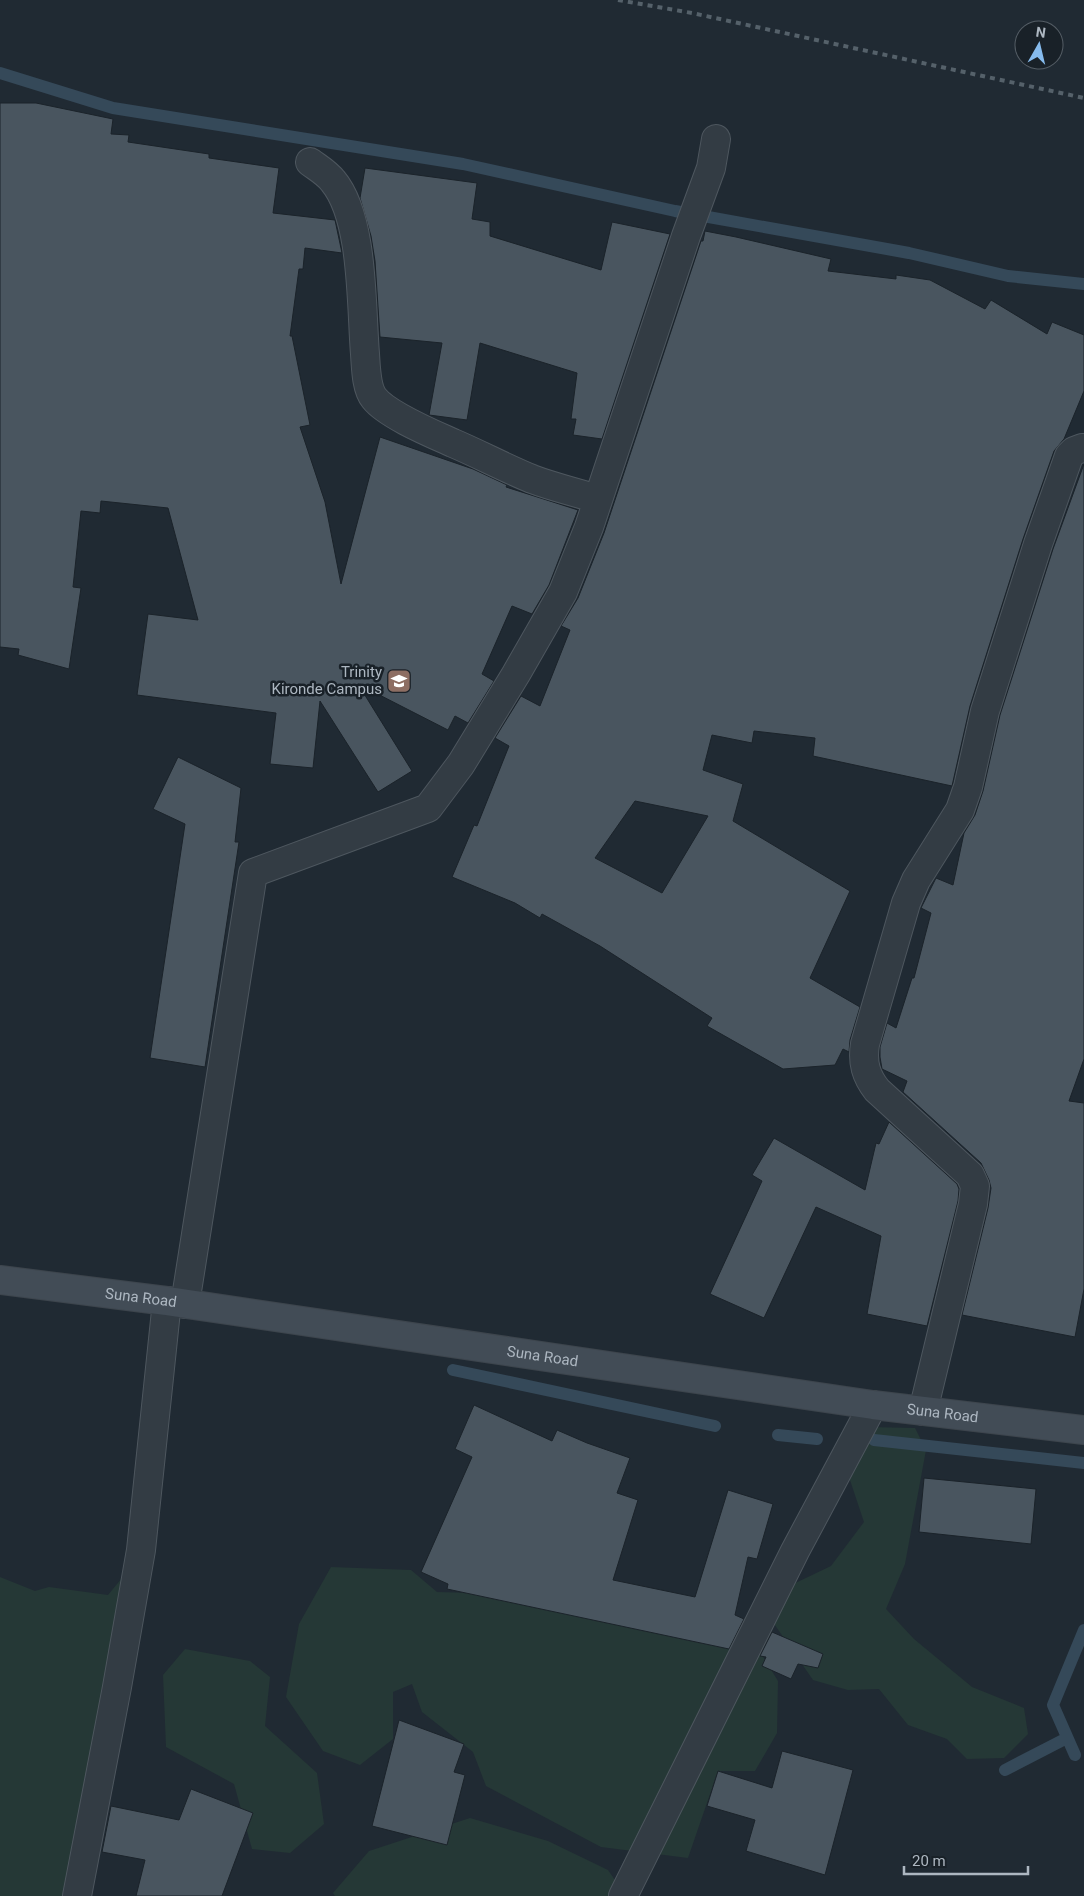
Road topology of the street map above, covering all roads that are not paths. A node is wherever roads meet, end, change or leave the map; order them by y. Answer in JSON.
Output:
{"nodes":[{"id":1,"x":716,"y":139,"type":"dead end"},
{"id":2,"x":310,"y":162,"type":"dead end"},
{"id":3,"x":1082,"y":448,"type":"dead end"},
{"id":4,"x":597,"y":499,"type":"junction"},
{"id":5,"x":0,"y":1280,"type":"edge"},
{"id":6,"x":176,"y":1303,"type":"junction"},
{"id":7,"x":873,"y":1404,"type":"junction"},
{"id":8,"x":923,"y":1411,"type":"junction"},
{"id":9,"x":1084,"y":1430,"type":"edge"},
{"id":10,"x":77,"y":1896,"type":"edge"},
{"id":11,"x":623,"y":1896,"type":"edge"}],
"edges":[{"from":1,"to":4,"type":"street"},
{"from":2,"to":4,"type":"street"},
{"from":3,"to":8,"type":"street"},
{"from":4,"to":6,"type":"street"},
{"from":5,"to":6,"type":"street","name":"Suna Road"},
{"from":6,"to":7,"type":"street","name":"Suna Road"},
{"from":6,"to":10,"type":"street"},
{"from":7,"to":8,"type":"street","name":"Suna Road"},
{"from":7,"to":11,"type":"street"},
{"from":8,"to":9,"type":"street","name":"Suna Road"}]}
